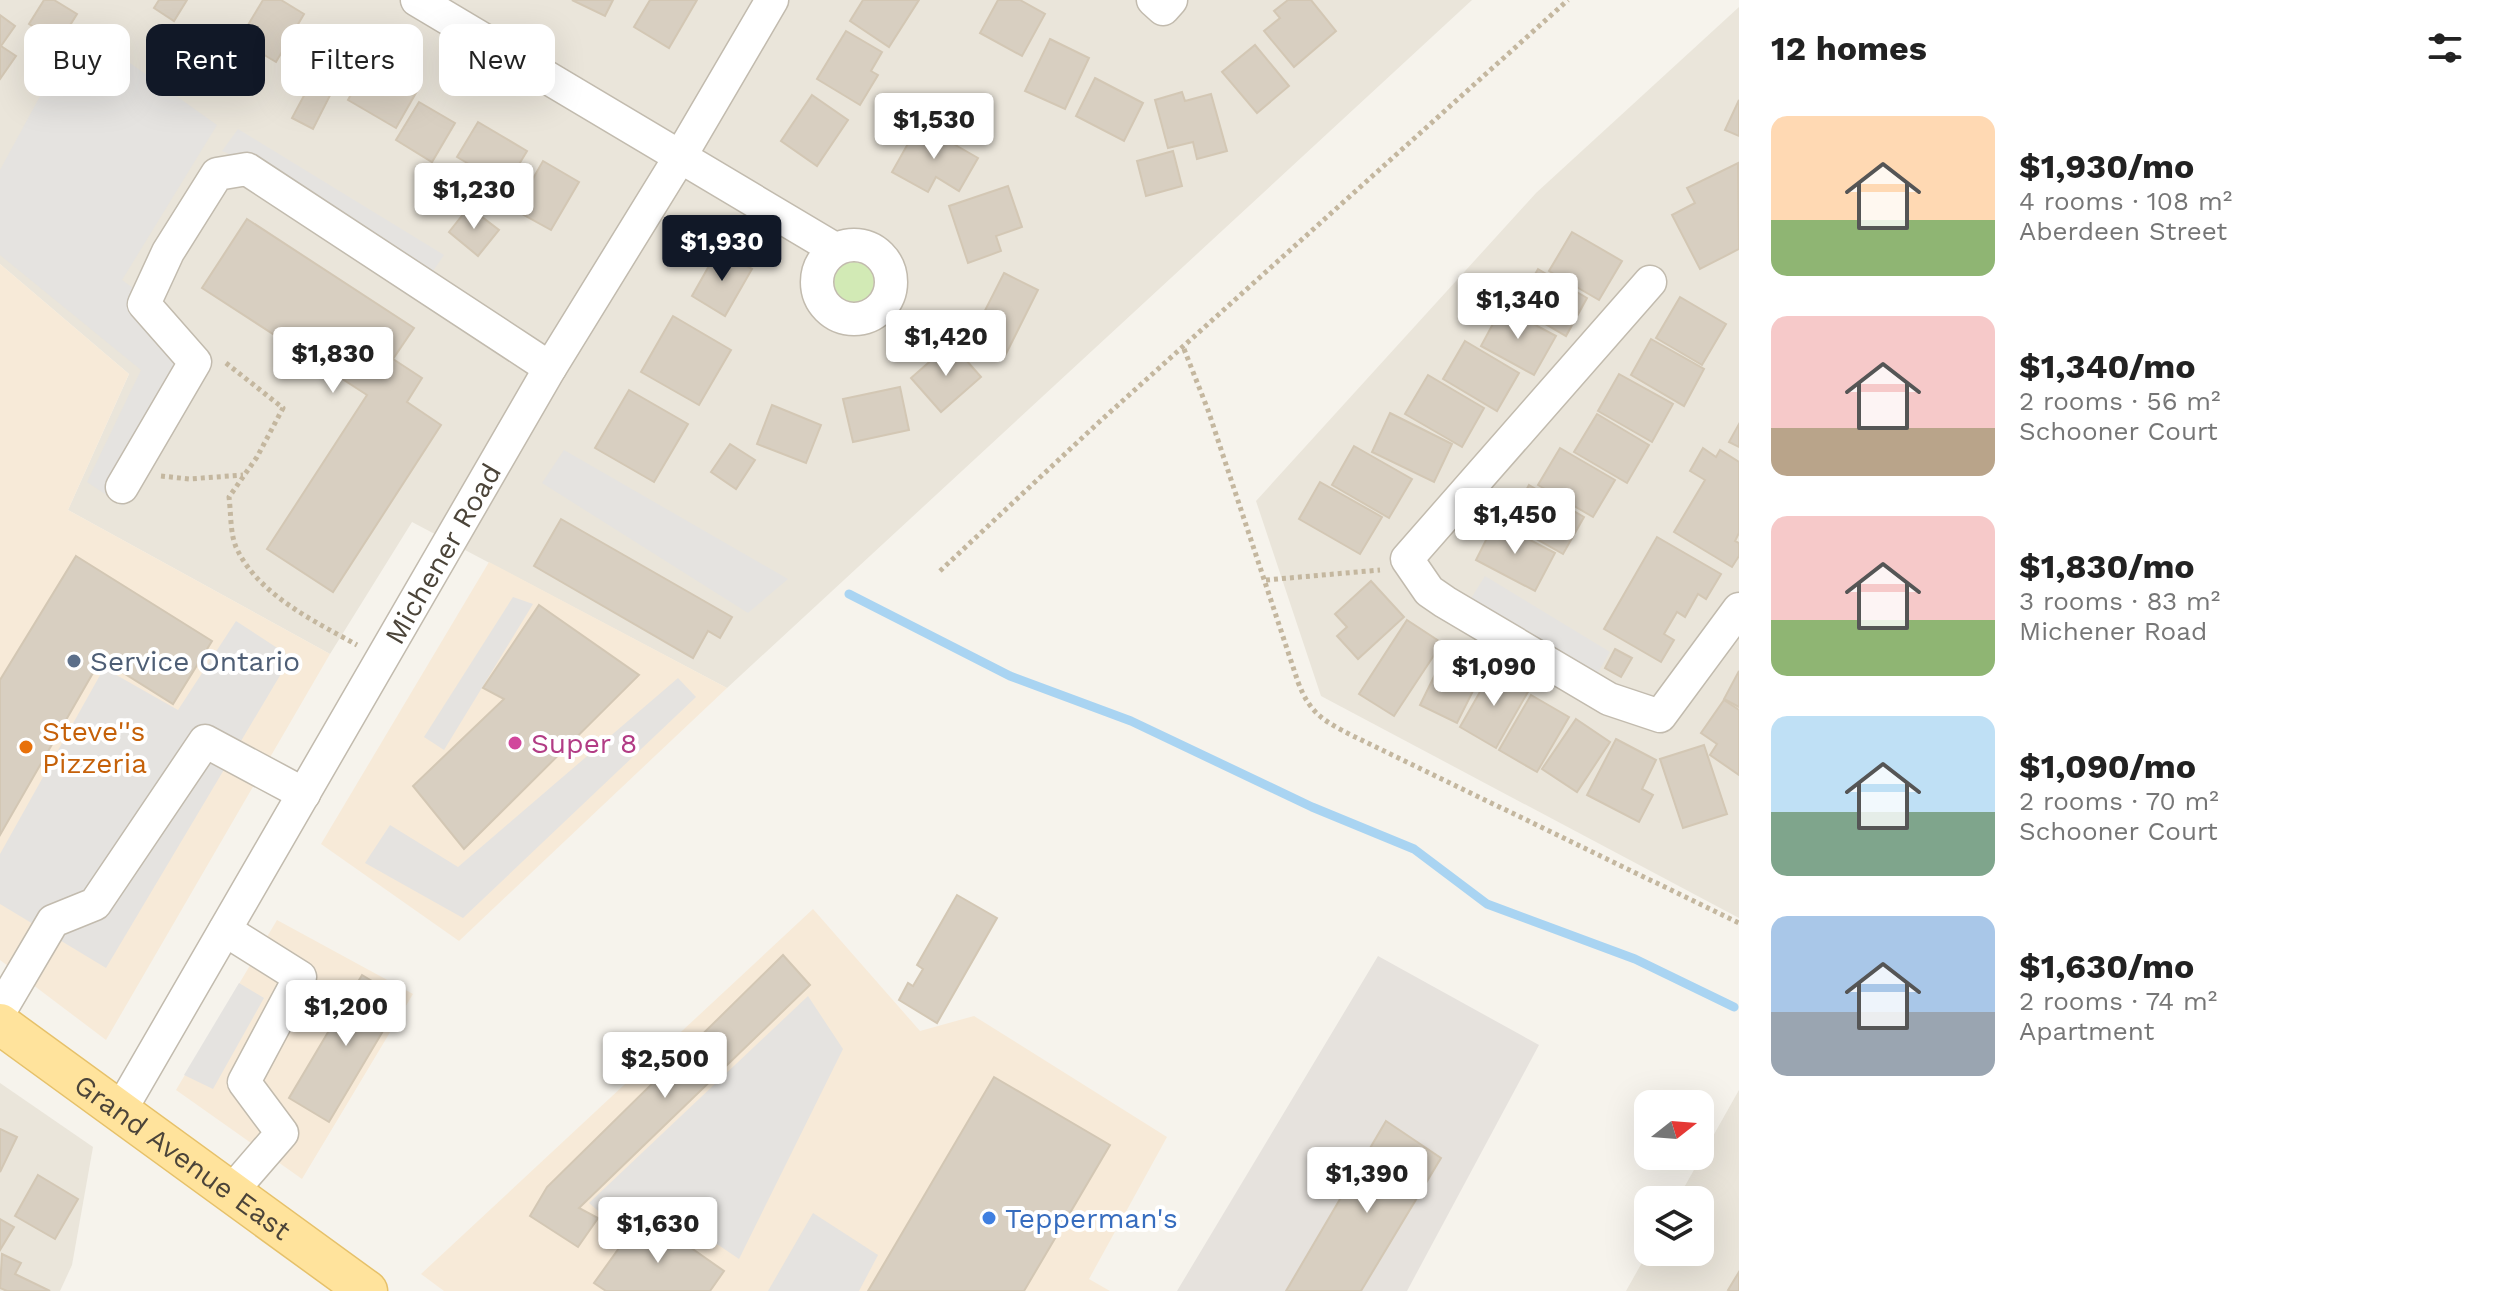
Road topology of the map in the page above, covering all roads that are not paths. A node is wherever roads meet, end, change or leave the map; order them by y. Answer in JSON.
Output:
{"nodes":[{"id":1,"x":417,"y":0,"type":"edge"},
{"id":2,"x":772,"y":0,"type":"edge"},
{"id":3,"x":1153,"y":0,"type":"edge"},
{"id":4,"x":1171,"y":0,"type":"edge"},
{"id":5,"x":680,"y":157,"type":"junction"},
{"id":6,"x":835,"y":249,"type":"dead end"},
{"id":7,"x":1650,"y":282,"type":"dead end"},
{"id":8,"x":550,"y":368,"type":"junction"},
{"id":9,"x":128,"y":477,"type":"road end"},
{"id":10,"x":1739,"y":609,"type":"edge"},
{"id":11,"x":304,"y":794,"type":"junction"},
{"id":12,"x":225,"y":930,"type":"junction"},
{"id":13,"x":0,"y":1011,"type":"edge"},
{"id":14,"x":0,"y":1024,"type":"edge"},
{"id":15,"x":120,"y":1111,"type":"junction"},
{"id":16,"x":231,"y":1192,"type":"junction"},
{"id":17,"x":367,"y":1291,"type":"edge"}],
"edges":[{"from":1,"to":5,"type":"street"},
{"from":2,"to":5,"type":"street","name":"Michener Road"},
{"from":3,"to":4,"type":"street"},
{"from":5,"to":6,"type":"street"},
{"from":5,"to":8,"type":"street","name":"Michener Road"},
{"from":7,"to":10,"type":"street"},
{"from":8,"to":9,"type":"street"},
{"from":8,"to":11,"type":"street","name":"Michener Road"},
{"from":11,"to":12,"type":"street","name":"Michener Road"},
{"from":11,"to":13,"type":"street"},
{"from":12,"to":15,"type":"street","name":"Michener Road"},
{"from":12,"to":16,"type":"street"},
{"from":14,"to":15,"type":"main road","name":"Grand Avenue East"},
{"from":15,"to":16,"type":"main road","name":"Grand Avenue East"},
{"from":16,"to":17,"type":"main road","name":"Grand Avenue East"}]}
